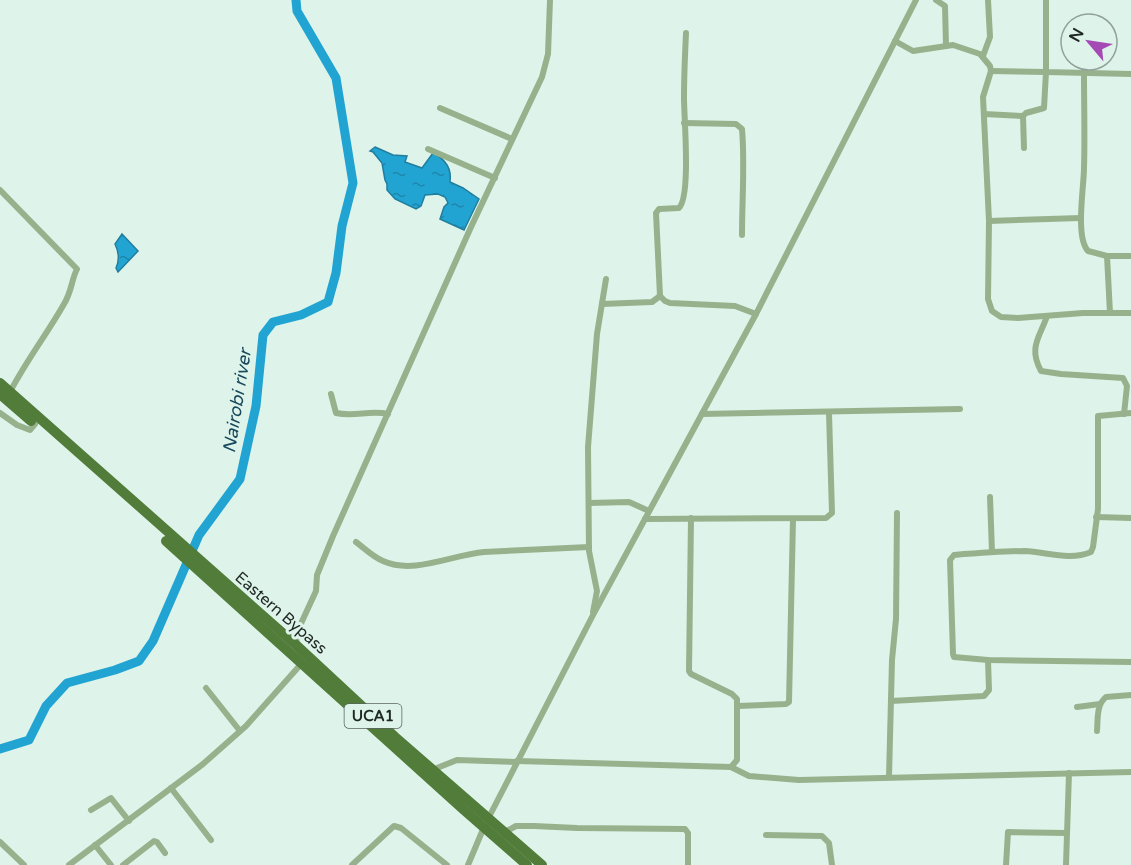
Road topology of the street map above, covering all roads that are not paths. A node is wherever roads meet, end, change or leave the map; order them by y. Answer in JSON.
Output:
{"nodes":[{"id":1,"x":550,"y":0,"type":"edge"},
{"id":2,"x":916,"y":0,"type":"edge"},
{"id":3,"x":936,"y":0,"type":"edge"},
{"id":4,"x":988,"y":0,"type":"edge"},
{"id":5,"x":1046,"y":0,"type":"edge"},
{"id":6,"x":686,"y":33,"type":"dead end"},
{"id":7,"x":895,"y":41,"type":"junction"},
{"id":8,"x":946,"y":45,"type":"junction"},
{"id":9,"x":983,"y":56,"type":"junction"},
{"id":10,"x":991,"y":71,"type":"junction"},
{"id":11,"x":1046,"y":72,"type":"junction"},
{"id":12,"x":1084,"y":74,"type":"junction"},
{"id":13,"x":1131,"y":74,"type":"edge"},
{"id":14,"x":440,"y":108,"type":"dead end"},
{"id":15,"x":984,"y":114,"type":"junction"},
{"id":16,"x":1023,"y":116,"type":"junction"},
{"id":17,"x":684,"y":123,"type":"junction"},
{"id":18,"x":512,"y":140,"type":"junction"},
{"id":19,"x":428,"y":148,"type":"dead end"},
{"id":20,"x":1024,"y":148,"type":"dead end"},
{"id":21,"x":495,"y":178,"type":"junction"},
{"id":22,"x":0,"y":190,"type":"edge"},
{"id":23,"x":1081,"y":218,"type":"junction"},
{"id":24,"x":989,"y":221,"type":"junction"},
{"id":25,"x":742,"y":235,"type":"dead end"},
{"id":26,"x":1107,"y":256,"type":"junction"},
{"id":27,"x":1131,"y":256,"type":"edge"},
{"id":28,"x":606,"y":279,"type":"dead end"},
{"id":29,"x":660,"y":296,"type":"junction"},
{"id":30,"x":602,"y":304,"type":"junction"},
{"id":31,"x":1110,"y":313,"type":"junction"},
{"id":32,"x":1131,"y":313,"type":"edge"},
{"id":33,"x":756,"y":314,"type":"junction"},
{"id":34,"x":1047,"y":316,"type":"junction"},
{"id":35,"x":0,"y":383,"type":"edge"},
{"id":36,"x":5,"y":393,"type":"edge"},
{"id":37,"x":331,"y":394,"type":"dead end"},
{"id":38,"x":960,"y":409,"type":"dead end"},
{"id":39,"x":0,"y":413,"type":"edge"},
{"id":40,"x":829,"y":413,"type":"junction"},
{"id":41,"x":1128,"y":413,"type":"edge"},
{"id":42,"x":388,"y":414,"type":"junction"},
{"id":43,"x":702,"y":414,"type":"junction"},
{"id":44,"x":35,"y":424,"type":"junction"},
{"id":45,"x":990,"y":497,"type":"dead end"},
{"id":46,"x":589,"y":503,"type":"junction"},
{"id":47,"x":650,"y":511,"type":"junction"},
{"id":48,"x":897,"y":513,"type":"dead end"},
{"id":49,"x":1096,"y":517,"type":"junction"},
{"id":50,"x":691,"y":518,"type":"junction"},
{"id":51,"x":645,"y":519,"type":"junction"},
{"id":52,"x":793,"y":519,"type":"junction"},
{"id":53,"x":1131,"y":519,"type":"edge"},
{"id":54,"x":356,"y":542,"type":"dead end"},
{"id":55,"x":177,"y":546,"type":"junction"},
{"id":56,"x":589,"y":547,"type":"junction"},
{"id":57,"x":992,"y":552,"type":"junction"},
{"id":58,"x":205,"y":571,"type":"junction"},
{"id":59,"x":593,"y":615,"type":"junction"},
{"id":60,"x":296,"y":645,"type":"junction"},
{"id":61,"x":988,"y":660,"type":"junction"},
{"id":62,"x":1131,"y":662,"type":"edge"},
{"id":63,"x":302,"y":663,"type":"junction"},
{"id":64,"x":206,"y":688,"type":"dead end"},
{"id":65,"x":1131,"y":695,"type":"edge"},
{"id":66,"x":891,"y":701,"type":"junction"},
{"id":67,"x":1100,"y":704,"type":"junction"},
{"id":68,"x":738,"y":706,"type":"junction"},
{"id":69,"x":1077,"y":707,"type":"dead end"},
{"id":70,"x":240,"y":731,"type":"junction"},
{"id":71,"x":1097,"y":731,"type":"dead end"},
{"id":72,"x":517,"y":762,"type":"junction"},
{"id":73,"x":731,"y":767,"type":"junction"},
{"id":74,"x":432,"y":770,"type":"junction"},
{"id":75,"x":1131,"y":772,"type":"edge"},
{"id":76,"x":1069,"y":773,"type":"junction"},
{"id":77,"x":889,"y":777,"type":"junction"},
{"id":78,"x":171,"y":788,"type":"junction"},
{"id":79,"x":91,"y":810,"type":"dead end"},
{"id":80,"x":129,"y":821,"type":"junction"},
{"id":81,"x":487,"y":822,"type":"junction"},
{"id":82,"x":504,"y":832,"type":"junction"},
{"id":83,"x":1066,"y":833,"type":"junction"},
{"id":84,"x":766,"y":835,"type":"dead end"},
{"id":85,"x":211,"y":840,"type":"dead end"},
{"id":86,"x":0,"y":842,"type":"edge"},
{"id":87,"x":94,"y":845,"type":"junction"},
{"id":88,"x":165,"y":853,"type":"dead end"},
{"id":89,"x":24,"y":865,"type":"edge"},
{"id":90,"x":69,"y":865,"type":"edge"},
{"id":91,"x":111,"y":865,"type":"edge"},
{"id":92,"x":123,"y":865,"type":"edge"},
{"id":93,"x":352,"y":865,"type":"edge"},
{"id":94,"x":447,"y":865,"type":"edge"},
{"id":95,"x":468,"y":865,"type":"edge"},
{"id":96,"x":527,"y":865,"type":"edge"},
{"id":97,"x":542,"y":865,"type":"edge"},
{"id":98,"x":688,"y":865,"type":"edge"},
{"id":99,"x":832,"y":865,"type":"edge"},
{"id":100,"x":1006,"y":865,"type":"edge"},
{"id":101,"x":1066,"y":865,"type":"edge"}],
"edges":[{"from":1,"to":18,"type":"street"},
{"from":2,"to":7,"type":"street"},
{"from":3,"to":8,"type":"street"},
{"from":4,"to":9,"type":"street"},
{"from":5,"to":11,"type":"street"},
{"from":6,"to":17,"type":"street"},
{"from":7,"to":8,"type":"street"},
{"from":7,"to":33,"type":"street"},
{"from":8,"to":9,"type":"street"},
{"from":9,"to":10,"type":"street"},
{"from":10,"to":11,"type":"street"},
{"from":10,"to":15,"type":"street"},
{"from":11,"to":12,"type":"street"},
{"from":11,"to":16,"type":"street"},
{"from":12,"to":13,"type":"street"},
{"from":12,"to":23,"type":"street"},
{"from":14,"to":18,"type":"street"},
{"from":15,"to":16,"type":"street"},
{"from":15,"to":24,"type":"street"},
{"from":16,"to":20,"type":"street"},
{"from":17,"to":25,"type":"street"},
{"from":17,"to":29,"type":"street"},
{"from":18,"to":21,"type":"street"},
{"from":19,"to":21,"type":"street"},
{"from":21,"to":42,"type":"street"},
{"from":22,"to":36,"type":"street"},
{"from":23,"to":24,"type":"street"},
{"from":23,"to":26,"type":"street"},
{"from":24,"to":34,"type":"street"},
{"from":26,"to":27,"type":"street"},
{"from":26,"to":31,"type":"street"},
{"from":28,"to":30,"type":"street"},
{"from":29,"to":30,"type":"street"},
{"from":29,"to":33,"type":"street"},
{"from":30,"to":46,"type":"street"},
{"from":31,"to":32,"type":"street"},
{"from":31,"to":34,"type":"street"},
{"from":33,"to":43,"type":"street"},
{"from":34,"to":41,"type":"street"},
{"from":35,"to":36,"type":"main road","name":"Eastern Bypass","number":"UCA1"},
{"from":36,"to":44,"type":"main road","name":"Eastern Bypass","number":"UCA1"},
{"from":36,"to":55,"type":"main road","name":"Eastern Bypass","number":"UCA1"},
{"from":37,"to":42,"type":"street"},
{"from":38,"to":40,"type":"street"},
{"from":39,"to":44,"type":"street"},
{"from":40,"to":43,"type":"street"},
{"from":40,"to":52,"type":"street"},
{"from":41,"to":49,"type":"street"},
{"from":42,"to":60,"type":"street"},
{"from":43,"to":47,"type":"street"},
{"from":44,"to":55,"type":"main road","name":"Eastern Bypass","number":"UCA1"},
{"from":45,"to":57,"type":"street"},
{"from":46,"to":47,"type":"street"},
{"from":46,"to":56,"type":"street"},
{"from":47,"to":51,"type":"street"},
{"from":48,"to":66,"type":"street"},
{"from":49,"to":53,"type":"street"},
{"from":49,"to":57,"type":"street"},
{"from":50,"to":51,"type":"street"},
{"from":50,"to":52,"type":"street"},
{"from":50,"to":68,"type":"street"},
{"from":51,"to":59,"type":"street"},
{"from":52,"to":68,"type":"street"},
{"from":54,"to":56,"type":"street"},
{"from":55,"to":58,"type":"main road","name":"Eastern Bypass","number":"UCA1"},
{"from":56,"to":59,"type":"street"},
{"from":57,"to":61,"type":"street"},
{"from":58,"to":60,"type":"main road","name":"Eastern Bypass","number":"UCA1"},
{"from":58,"to":63,"type":"main road","name":"Eastern Bypass","number":"UCA1"},
{"from":59,"to":72,"type":"street"},
{"from":60,"to":74,"type":"main road","name":"Eastern Bypass","number":"UCA1"},
{"from":61,"to":62,"type":"street"},
{"from":61,"to":66,"type":"street"},
{"from":63,"to":70,"type":"street"},
{"from":63,"to":81,"type":"main road","name":"Eastern Bypass","number":"UCA1"},
{"from":64,"to":70,"type":"street"},
{"from":65,"to":67,"type":"street"},
{"from":66,"to":77,"type":"street"},
{"from":67,"to":69,"type":"street"},
{"from":67,"to":71,"type":"street"},
{"from":68,"to":73,"type":"street"},
{"from":70,"to":78,"type":"street"},
{"from":72,"to":73,"type":"street"},
{"from":72,"to":74,"type":"street"},
{"from":72,"to":81,"type":"street"},
{"from":73,"to":77,"type":"street"},
{"from":74,"to":81,"type":"main road","name":"Eastern Bypass","number":"UCA1"},
{"from":75,"to":76,"type":"street"},
{"from":76,"to":77,"type":"street"},
{"from":76,"to":83,"type":"street"},
{"from":78,"to":80,"type":"street"},
{"from":78,"to":85,"type":"street"},
{"from":79,"to":80,"type":"street"},
{"from":80,"to":87,"type":"street"},
{"from":81,"to":82,"type":"main road","name":"Eastern Bypass","number":"UCA1"},
{"from":81,"to":95,"type":"street"},
{"from":81,"to":96,"type":"main road","name":"Eastern Bypass","number":"UCA1"},
{"from":82,"to":97,"type":"main road","name":"Eastern Bypass","number":"UCA1"},
{"from":82,"to":98,"type":"street"},
{"from":83,"to":100,"type":"street"},
{"from":83,"to":101,"type":"street"},
{"from":84,"to":99,"type":"street"},
{"from":86,"to":89,"type":"street"},
{"from":87,"to":90,"type":"street"},
{"from":87,"to":91,"type":"street"},
{"from":88,"to":92,"type":"street"},
{"from":93,"to":94,"type":"street"}]}
